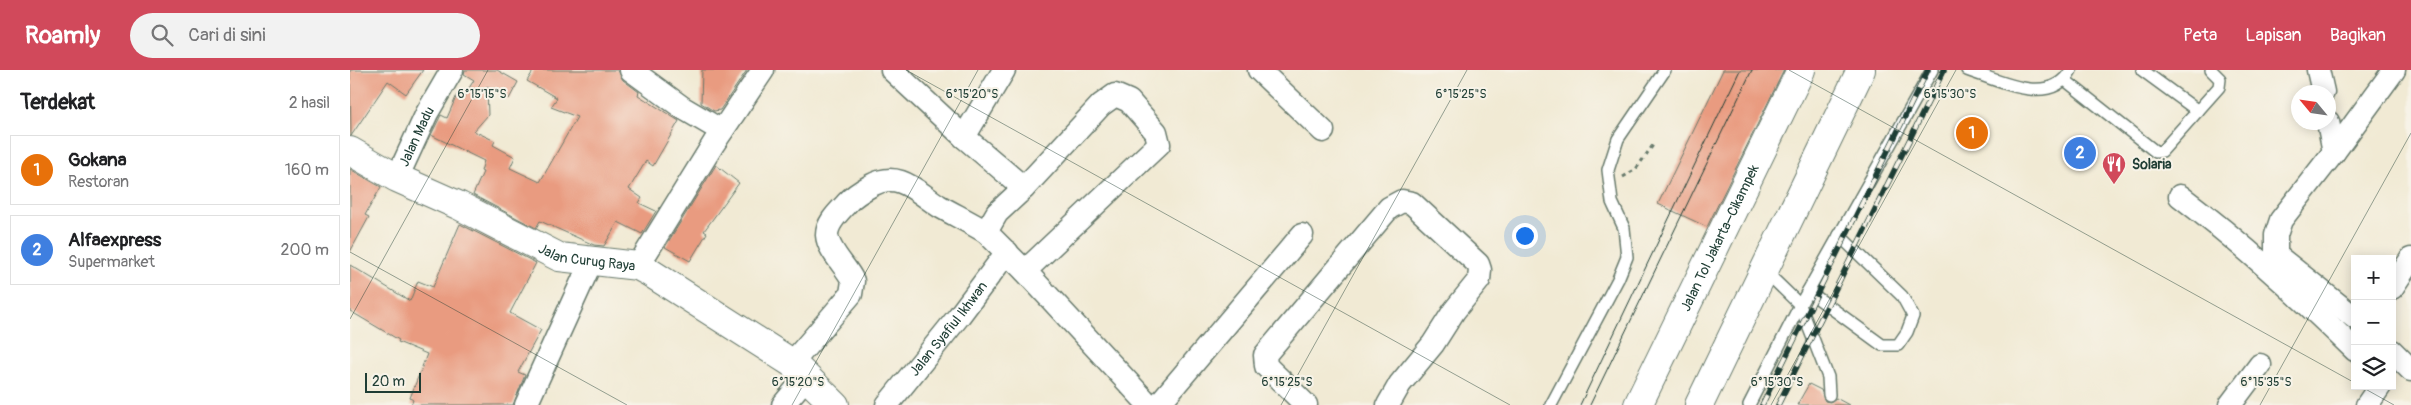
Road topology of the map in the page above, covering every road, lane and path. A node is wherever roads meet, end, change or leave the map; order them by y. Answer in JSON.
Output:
{"nodes":[{"id":1,"x":452,"y":70,"type":"edge"},
{"id":2,"x":631,"y":70,"type":"edge"},
{"id":3,"x":763,"y":70,"type":"edge"},
{"id":4,"x":892,"y":70,"type":"edge"},
{"id":5,"x":1004,"y":70,"type":"edge"},
{"id":6,"x":1259,"y":70,"type":"edge"},
{"id":7,"x":1664,"y":70,"type":"edge"},
{"id":8,"x":1801,"y":70,"type":"edge"},
{"id":9,"x":1861,"y":70,"type":"edge"},
{"id":10,"x":1932,"y":70,"type":"edge"},
{"id":11,"x":1967,"y":70,"type":"edge"},
{"id":12,"x":2142,"y":70,"type":"edge"},
{"id":13,"x":2211,"y":70,"type":"edge"},
{"id":14,"x":2318,"y":70,"type":"edge"},
{"id":15,"x":2394,"y":70,"type":"edge"},
{"id":16,"x":2068,"y":75,"type":"edge"},
{"id":17,"x":2321,"y":85,"type":"edge"},
{"id":18,"x":2198,"y":111,"type":"junction"},
{"id":19,"x":2330,"y":130,"type":"edge"},
{"id":20,"x":722,"y":131,"type":"junction"},
{"id":21,"x":1323,"y":131,"type":"dead end"},
{"id":22,"x":964,"y":137,"type":"junction"},
{"id":23,"x":1653,"y":146,"type":"dead end"},
{"id":24,"x":350,"y":151,"type":"edge"},
{"id":25,"x":2334,"y":152,"type":"junction"},
{"id":26,"x":397,"y":178,"type":"junction"},
{"id":27,"x":1610,"y":184,"type":"junction"},
{"id":28,"x":1024,"y":188,"type":"junction"},
{"id":29,"x":2180,"y":196,"type":"dead end"},
{"id":30,"x":986,"y":232,"type":"junction"},
{"id":31,"x":1302,"y":235,"type":"dead end"},
{"id":32,"x":1840,"y":235,"type":"junction"},
{"id":33,"x":1007,"y":252,"type":"junction"},
{"id":34,"x":2411,"y":259,"type":"edge"},
{"id":35,"x":591,"y":262,"type":"junction"},
{"id":36,"x":638,"y":266,"type":"junction"},
{"id":37,"x":1025,"y":270,"type":"junction"},
{"id":38,"x":1764,"y":270,"type":"junction"},
{"id":39,"x":2396,"y":282,"type":"edge"},
{"id":40,"x":1808,"y":291,"type":"junction"},
{"id":41,"x":1800,"y":305,"type":"junction"},
{"id":42,"x":2351,"y":315,"type":"edge"},
{"id":43,"x":2351,"y":346,"type":"edge"},
{"id":44,"x":2260,"y":365,"type":"dead end"},
{"id":45,"x":799,"y":370,"type":"junction"},
{"id":46,"x":2377,"y":390,"type":"edge"},
{"id":47,"x":1829,"y":395,"type":"dead end"},
{"id":48,"x":526,"y":405,"type":"edge"},
{"id":49,"x":783,"y":405,"type":"edge"},
{"id":50,"x":835,"y":405,"type":"edge"},
{"id":51,"x":887,"y":405,"type":"edge"},
{"id":52,"x":1149,"y":405,"type":"edge"},
{"id":53,"x":1158,"y":405,"type":"edge"},
{"id":54,"x":1306,"y":405,"type":"edge"},
{"id":55,"x":1388,"y":405,"type":"edge"},
{"id":56,"x":1551,"y":405,"type":"edge"},
{"id":57,"x":1638,"y":405,"type":"edge"},
{"id":58,"x":1699,"y":405,"type":"edge"},
{"id":59,"x":1749,"y":405,"type":"edge"},
{"id":60,"x":2230,"y":405,"type":"edge"},
{"id":61,"x":2367,"y":405,"type":"edge"}],
"edges":[{"from":1,"to":26,"type":"street","name":"Jalan Madu"},
{"from":2,"to":20,"type":"street"},
{"from":3,"to":20,"type":"street"},
{"from":4,"to":22,"type":"street"},
{"from":5,"to":22,"type":"street"},
{"from":6,"to":21,"type":"street"},
{"from":7,"to":27,"type":"lane"},
{"from":8,"to":57,"type":"main road","name":"Jalan Tol Jakarta–Cikampek"},
{"from":9,"to":38,"type":"main road"},
{"from":10,"to":32,"type":"lane"},
{"from":11,"to":16,"type":"lane"},
{"from":12,"to":18,"type":"lane"},
{"from":13,"to":18,"type":"lane"},
{"from":14,"to":17,"type":"street"},
{"from":15,"to":25,"type":"street"},
{"from":16,"to":18,"type":"lane"},
{"from":19,"to":25,"type":"street"},
{"from":20,"to":36,"type":"street"},
{"from":22,"to":28,"type":"street"},
{"from":23,"to":27,"type":"path"},
{"from":24,"to":26,"type":"main road","name":"Jalan Curug Raya"},
{"from":25,"to":42,"type":"street"},
{"from":26,"to":35,"type":"main road","name":"Jalan Curug Raya"},
{"from":27,"to":56,"type":"lane"},
{"from":28,"to":30,"type":"street"},
{"from":28,"to":37,"type":"street"},
{"from":29,"to":43,"type":"street"},
{"from":30,"to":33,"type":"street"},
{"from":30,"to":45,"type":"street"},
{"from":31,"to":53,"type":"street"},
{"from":32,"to":40,"type":"lane"},
{"from":32,"to":40,"type":"lane"},
{"from":33,"to":37,"type":"street"},
{"from":33,"to":51,"type":"street","name":"Jalan Syafiul Ikhwan"},
{"from":34,"to":39,"type":"street"},
{"from":35,"to":36,"type":"main road","name":"Jalan Curug Raya"},
{"from":35,"to":48,"type":"street"},
{"from":36,"to":45,"type":"main road","name":"Jalan Curug Raya"},
{"from":37,"to":52,"type":"street"},
{"from":38,"to":41,"type":"lane"},
{"from":38,"to":58,"type":"main road"},
{"from":40,"to":41,"type":"lane"},
{"from":41,"to":47,"type":"lane"},
{"from":41,"to":59,"type":"lane"},
{"from":44,"to":60,"type":"street"},
{"from":45,"to":49,"type":"street"},
{"from":45,"to":50,"type":"main road","name":"Jalan Curug Raya"},
{"from":46,"to":61,"type":"street"},
{"from":54,"to":55,"type":"street"}]}
